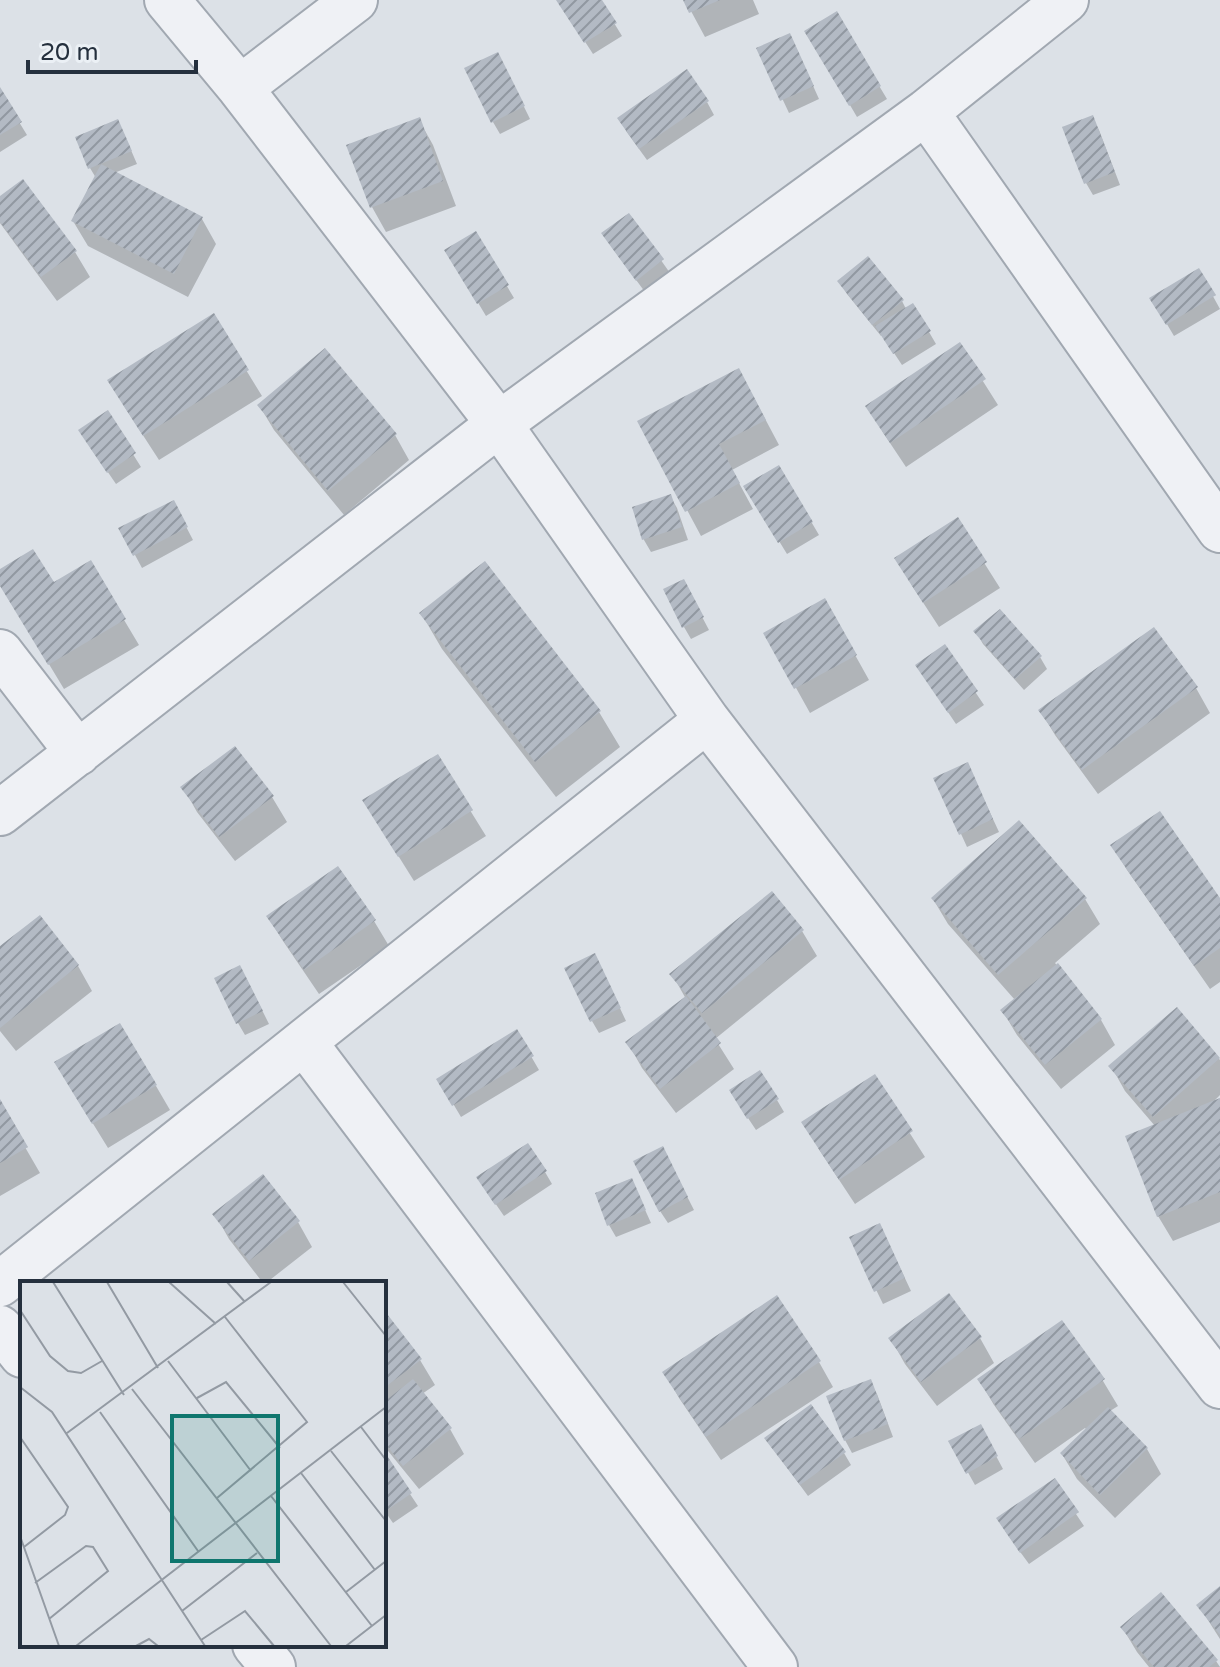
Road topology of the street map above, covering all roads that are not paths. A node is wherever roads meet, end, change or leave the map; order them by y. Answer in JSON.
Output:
{"nodes":[{"id":1,"x":167,"y":0,"type":"edge"},
{"id":2,"x":355,"y":0,"type":"edge"},
{"id":3,"x":1066,"y":0,"type":"edge"},
{"id":4,"x":240,"y":88,"type":"junction"},
{"id":5,"x":926,"y":112,"type":"junction"},
{"id":6,"x":499,"y":424,"type":"junction"},
{"id":7,"x":1220,"y":530,"type":"edge"},
{"id":8,"x":0,"y":652,"type":"edge"},
{"id":9,"x":707,"y":720,"type":"junction"},
{"id":10,"x":78,"y":753,"type":"junction"},
{"id":11,"x":0,"y":813,"type":"edge"},
{"id":12,"x":304,"y":1042,"type":"junction"},
{"id":13,"x":0,"y":1284,"type":"edge"},
{"id":14,"x":0,"y":1328,"type":"edge"},
{"id":15,"x":20,"y":1353,"type":"edge"},
{"id":16,"x":1220,"y":1386,"type":"edge"},
{"id":17,"x":257,"y":1647,"type":"edge"},
{"id":18,"x":273,"y":1667,"type":"edge"},
{"id":19,"x":775,"y":1667,"type":"edge"}],
"edges":[{"from":1,"to":4,"type":"street"},
{"from":2,"to":4,"type":"street"},
{"from":3,"to":5,"type":"street"},
{"from":4,"to":6,"type":"street"},
{"from":5,"to":6,"type":"street"},
{"from":5,"to":7,"type":"street"},
{"from":6,"to":9,"type":"street"},
{"from":6,"to":10,"type":"street"},
{"from":8,"to":10,"type":"street"},
{"from":9,"to":12,"type":"street"},
{"from":9,"to":16,"type":"street"},
{"from":10,"to":11,"type":"street"},
{"from":12,"to":13,"type":"street"},
{"from":12,"to":19,"type":"street"},
{"from":14,"to":15,"type":"street"},
{"from":17,"to":18,"type":"street"}]}
